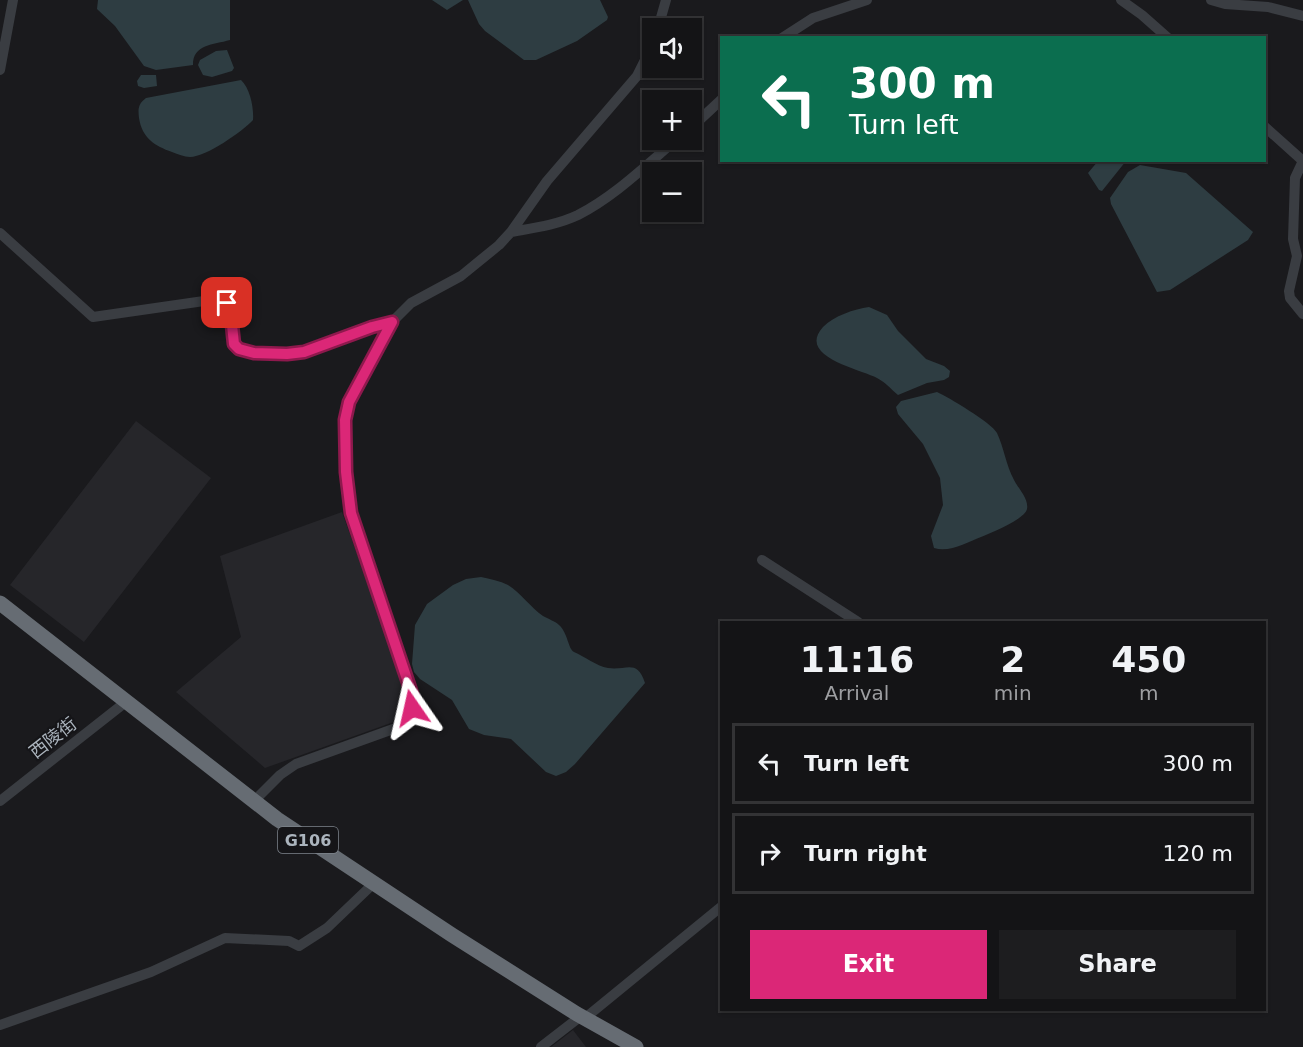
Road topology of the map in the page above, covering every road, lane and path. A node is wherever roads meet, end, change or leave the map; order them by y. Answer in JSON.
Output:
{"nodes":[{"id":1,"x":13,"y":0,"type":"edge"},
{"id":2,"x":666,"y":0,"type":"edge"},
{"id":3,"x":867,"y":0,"type":"edge"},
{"id":4,"x":1121,"y":0,"type":"edge"},
{"id":5,"x":1212,"y":0,"type":"edge"},
{"id":6,"x":1303,"y":16,"type":"edge"},
{"id":7,"x":661,"y":18,"type":"edge"},
{"id":8,"x":785,"y":36,"type":"edge"},
{"id":9,"x":1166,"y":36,"type":"edge"},
{"id":10,"x":642,"y":65,"type":"edge"},
{"id":11,"x":0,"y":70,"type":"edge"},
{"id":12,"x":720,"y":101,"type":"edge"},
{"id":13,"x":702,"y":118,"type":"edge"},
{"id":14,"x":1266,"y":128,"type":"edge"},
{"id":15,"x":664,"y":150,"type":"edge"},
{"id":16,"x":1303,"y":161,"type":"edge"},
{"id":17,"x":0,"y":232,"type":"edge"},
{"id":18,"x":511,"y":232,"type":"junction"},
{"id":19,"x":1303,"y":314,"type":"edge"},
{"id":20,"x":392,"y":322,"type":"junction"},
{"id":21,"x":762,"y":560,"type":"dead end"},
{"id":22,"x":0,"y":603,"type":"edge"},
{"id":23,"x":856,"y":621,"type":"edge"},
{"id":24,"x":127,"y":701,"type":"junction"},
{"id":25,"x":0,"y":801,"type":"edge"},
{"id":26,"x":254,"y":801,"type":"junction"},
{"id":27,"x":373,"y":884,"type":"junction"},
{"id":28,"x":720,"y":908,"type":"edge"},
{"id":29,"x":583,"y":1017,"type":"junction"},
{"id":30,"x":0,"y":1025,"type":"edge"},
{"id":31,"x":541,"y":1047,"type":"edge"},
{"id":32,"x":636,"y":1047,"type":"edge"}],
"edges":[{"from":1,"to":11,"type":"street"},
{"from":2,"to":7,"type":"street"},
{"from":3,"to":8,"type":"street"},
{"from":4,"to":9,"type":"street"},
{"from":5,"to":6,"type":"street"},
{"from":10,"to":18,"type":"street"},
{"from":12,"to":13,"type":"street"},
{"from":14,"to":16,"type":"street"},
{"from":15,"to":18,"type":"street"},
{"from":16,"to":19,"type":"street"},
{"from":17,"to":20,"type":"street"},
{"from":18,"to":20,"type":"street"},
{"from":20,"to":26,"type":"street"},
{"from":21,"to":23,"type":"street"},
{"from":22,"to":24,"type":"highway","number":"G106"},
{"from":24,"to":25,"type":"street","name":"西陵街"},
{"from":24,"to":26,"type":"highway","number":"G106"},
{"from":26,"to":27,"type":"highway","number":"G106"},
{"from":27,"to":29,"type":"highway","number":"G106"},
{"from":27,"to":30,"type":"street"},
{"from":28,"to":29,"type":"street"},
{"from":29,"to":31,"type":"street"},
{"from":29,"to":32,"type":"highway","number":"G106"}]}
